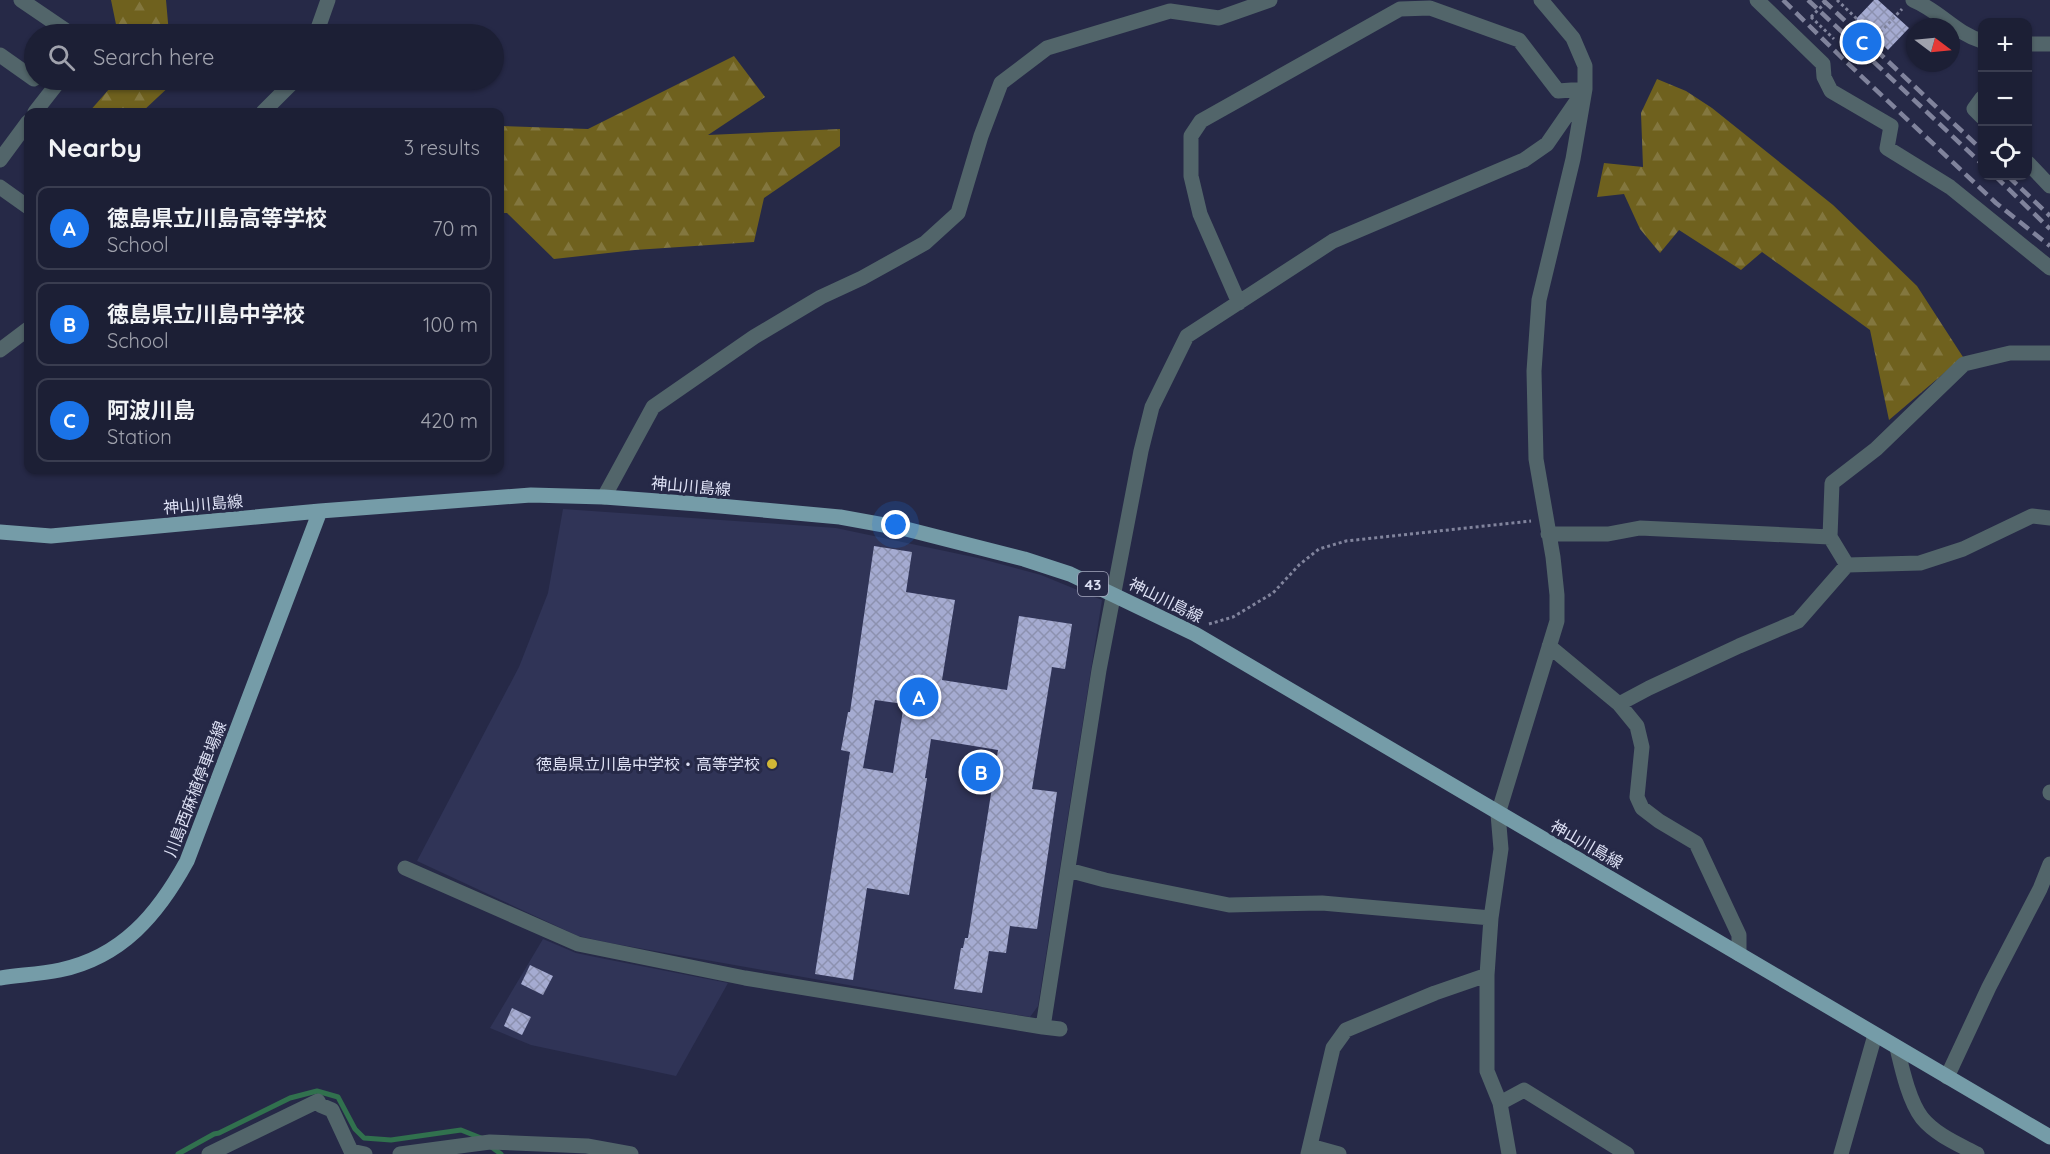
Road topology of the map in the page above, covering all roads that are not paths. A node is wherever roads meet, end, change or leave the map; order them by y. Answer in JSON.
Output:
{"nodes":[{"id":1,"x":21,"y":0,"type":"edge"},
{"id":2,"x":328,"y":0,"type":"edge"},
{"id":3,"x":1270,"y":0,"type":"edge"},
{"id":4,"x":1542,"y":0,"type":"edge"},
{"id":5,"x":1757,"y":0,"type":"edge"},
{"id":6,"x":1908,"y":4,"type":"edge"},
{"id":7,"x":56,"y":24,"type":"edge"},
{"id":8,"x":320,"y":24,"type":"edge"},
{"id":9,"x":1978,"y":40,"type":"edge"},
{"id":10,"x":2032,"y":44,"type":"edge"},
{"id":11,"x":2050,"y":44,"type":"edge"},
{"id":12,"x":0,"y":55,"type":"edge"},
{"id":13,"x":24,"y":71,"type":"edge"},
{"id":14,"x":1585,"y":89,"type":"junction"},
{"id":15,"x":52,"y":90,"type":"edge"},
{"id":16,"x":285,"y":90,"type":"edge"},
{"id":17,"x":38,"y":108,"type":"edge"},
{"id":18,"x":267,"y":108,"type":"edge"},
{"id":19,"x":24,"y":127,"type":"edge"},
{"id":20,"x":0,"y":160,"type":"edge"},
{"id":21,"x":2032,"y":167,"type":"edge"},
{"id":22,"x":2050,"y":186,"type":"edge"},
{"id":23,"x":0,"y":187,"type":"edge"},
{"id":24,"x":24,"y":204,"type":"edge"},
{"id":25,"x":2050,"y":268,"type":"edge"},
{"id":26,"x":1239,"y":303,"type":"junction"},
{"id":27,"x":24,"y":332,"type":"edge"},
{"id":28,"x":0,"y":350,"type":"edge"},
{"id":29,"x":2050,"y":353,"type":"edge"},
{"id":30,"x":604,"y":497,"type":"junction"},
{"id":31,"x":320,"y":512,"type":"junction"},
{"id":32,"x":2050,"y":518,"type":"edge"},
{"id":33,"x":1547,"y":527,"type":"junction"},
{"id":34,"x":0,"y":532,"type":"edge"},
{"id":35,"x":1830,"y":537,"type":"junction"},
{"id":36,"x":1847,"y":565,"type":"junction"},
{"id":37,"x":1114,"y":594,"type":"junction"},
{"id":38,"x":1549,"y":646,"type":"junction"},
{"id":39,"x":1619,"y":704,"type":"junction"},
{"id":40,"x":1498,"y":814,"type":"junction"},
{"id":41,"x":2050,"y":864,"type":"edge"},
{"id":42,"x":405,"y":868,"type":"dead end"},
{"id":43,"x":1068,"y":870,"type":"junction"},
{"id":44,"x":1491,"y":918,"type":"junction"},
{"id":45,"x":1739,"y":954,"type":"junction"},
{"id":46,"x":1487,"y":975,"type":"junction"},
{"id":47,"x":0,"y":978,"type":"edge"},
{"id":48,"x":1043,"y":1027,"type":"junction"},
{"id":49,"x":1060,"y":1029,"type":"dead end"},
{"id":50,"x":1875,"y":1035,"type":"junction"},
{"id":51,"x":1897,"y":1048,"type":"junction"},
{"id":52,"x":1947,"y":1077,"type":"junction"},
{"id":53,"x":1500,"y":1104,"type":"junction"},
{"id":54,"x":2050,"y":1137,"type":"edge"},
{"id":55,"x":1309,"y":1150,"type":"edge"},
{"id":56,"x":209,"y":1154,"type":"edge"},
{"id":57,"x":365,"y":1154,"type":"edge"},
{"id":58,"x":400,"y":1154,"type":"edge"},
{"id":59,"x":631,"y":1154,"type":"edge"},
{"id":60,"x":1339,"y":1154,"type":"edge"},
{"id":61,"x":1509,"y":1154,"type":"edge"},
{"id":62,"x":1627,"y":1154,"type":"edge"},
{"id":63,"x":1841,"y":1154,"type":"edge"},
{"id":64,"x":1977,"y":1154,"type":"edge"}],
"edges":[{"from":1,"to":7,"type":"street"},
{"from":2,"to":8,"type":"street"},
{"from":3,"to":30,"type":"street"},
{"from":4,"to":14,"type":"street"},
{"from":5,"to":25,"type":"street"},
{"from":6,"to":9,"type":"street"},
{"from":10,"to":11,"type":"street"},
{"from":12,"to":13,"type":"street"},
{"from":14,"to":26,"type":"street"},
{"from":14,"to":26,"type":"street"},
{"from":14,"to":33,"type":"street"},
{"from":15,"to":17,"type":"street"},
{"from":16,"to":18,"type":"street"},
{"from":19,"to":20,"type":"street"},
{"from":21,"to":22,"type":"street"},
{"from":23,"to":24,"type":"street"},
{"from":26,"to":37,"type":"street"},
{"from":27,"to":28,"type":"street"},
{"from":29,"to":35,"type":"street"},
{"from":30,"to":31,"type":"main road","name":"神山川島線","number":"43"},
{"from":30,"to":37,"type":"main road","name":"神山川島線","number":"43"},
{"from":31,"to":34,"type":"main road","name":"神山川島線","number":"43"},
{"from":31,"to":47,"type":"main road","name":"川島西麻植停車場線"},
{"from":32,"to":36,"type":"street"},
{"from":33,"to":35,"type":"street"},
{"from":33,"to":38,"type":"street"},
{"from":35,"to":36,"type":"street"},
{"from":36,"to":39,"type":"street"},
{"from":37,"to":40,"type":"main road","name":"神山川島線","number":"43"},
{"from":37,"to":43,"type":"street"},
{"from":38,"to":39,"type":"street"},
{"from":38,"to":40,"type":"street"},
{"from":39,"to":45,"type":"street"},
{"from":40,"to":44,"type":"street"},
{"from":40,"to":45,"type":"main road","name":"神山川島線","number":"43"},
{"from":41,"to":52,"type":"street"},
{"from":42,"to":48,"type":"street"},
{"from":43,"to":44,"type":"street"},
{"from":43,"to":48,"type":"street"},
{"from":44,"to":46,"type":"street"},
{"from":45,"to":50,"type":"main road","name":"神山川島線","number":"43"},
{"from":46,"to":53,"type":"street"},
{"from":46,"to":55,"type":"street"},
{"from":48,"to":49,"type":"street"},
{"from":50,"to":51,"type":"main road","name":"神山川島線","number":"43"},
{"from":50,"to":63,"type":"street"},
{"from":51,"to":52,"type":"main road","name":"神山川島線","number":"43"},
{"from":51,"to":64,"type":"street"},
{"from":52,"to":54,"type":"main road","name":"神山川島線","number":"43"},
{"from":53,"to":61,"type":"street"},
{"from":53,"to":62,"type":"street"},
{"from":55,"to":60,"type":"street"},
{"from":56,"to":57,"type":"street"},
{"from":58,"to":59,"type":"street"}]}
